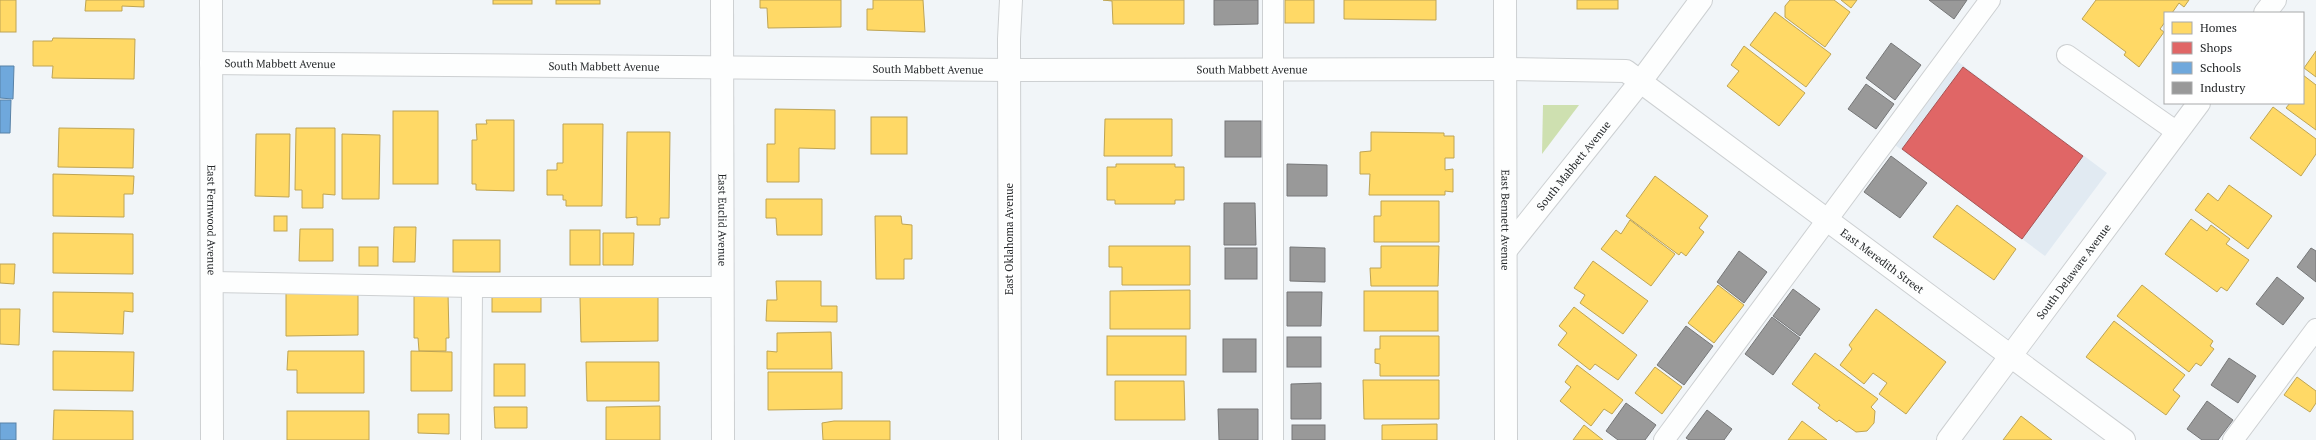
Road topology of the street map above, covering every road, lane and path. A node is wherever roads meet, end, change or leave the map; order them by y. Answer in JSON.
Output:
{"nodes":[{"id":1,"x":211,"y":0,"type":"edge"},
{"id":2,"x":722,"y":0,"type":"edge"},
{"id":3,"x":1006,"y":0,"type":"edge"},
{"id":4,"x":1011,"y":0,"type":"edge"},
{"id":5,"x":1273,"y":0,"type":"edge"},
{"id":6,"x":1505,"y":0,"type":"edge"},
{"id":7,"x":1702,"y":0,"type":"edge"},
{"id":8,"x":1990,"y":0,"type":"edge"},
{"id":9,"x":2275,"y":0,"type":"edge"},
{"id":10,"x":2266,"y":12,"type":"edge"},
{"id":11,"x":1009,"y":39,"type":"junction"},
{"id":12,"x":2067,"y":55,"type":"dead end"},
{"id":13,"x":211,"y":63,"type":"junction"},
{"id":14,"x":722,"y":68,"type":"junction"},
{"id":15,"x":1273,"y":69,"type":"junction"},
{"id":16,"x":1505,"y":69,"type":"junction"},
{"id":17,"x":1009,"y":70,"type":"junction"},
{"id":18,"x":1641,"y":81,"type":"junction"},
{"id":19,"x":2198,"y":104,"type":"edge"},
{"id":20,"x":2177,"y":132,"type":"junction"},
{"id":21,"x":1828,"y":220,"type":"junction"},
{"id":22,"x":1506,"y":250,"type":"junction"},
{"id":23,"x":212,"y":282,"type":"junction"},
{"id":24,"x":472,"y":287,"type":"junction"},
{"id":25,"x":722,"y":287,"type":"junction"},
{"id":26,"x":2316,"y":329,"type":"edge"},
{"id":27,"x":2011,"y":356,"type":"junction"},
{"id":28,"x":212,"y":440,"type":"edge"},
{"id":29,"x":471,"y":440,"type":"edge"},
{"id":30,"x":723,"y":440,"type":"edge"},
{"id":31,"x":1010,"y":440,"type":"edge"},
{"id":32,"x":1273,"y":440,"type":"edge"},
{"id":33,"x":1506,"y":440,"type":"edge"},
{"id":34,"x":1664,"y":440,"type":"edge"},
{"id":35,"x":1948,"y":440,"type":"edge"},
{"id":36,"x":2124,"y":440,"type":"edge"},
{"id":37,"x":2233,"y":440,"type":"edge"}],
"edges":[{"from":1,"to":13,"type":"street","name":"East Fernwood Avenue"},
{"from":2,"to":14,"type":"street","name":"East Euclid Avenue"},
{"from":3,"to":11,"type":"street","name":"East Oklahoma Avenue"},
{"from":4,"to":11,"type":"street","name":"East Oklahoma Avenue"},
{"from":5,"to":15,"type":"lane"},
{"from":6,"to":16,"type":"street","name":"East Bennett Avenue"},
{"from":7,"to":18,"type":"street","name":"South Mabbett Avenue"},
{"from":8,"to":21,"type":"lane"},
{"from":9,"to":10,"type":"street"},
{"from":11,"to":17,"type":"street","name":"East Oklahoma Avenue"},
{"from":12,"to":20,"type":"lane"},
{"from":13,"to":14,"type":"street","name":"South Mabbett Avenue"},
{"from":13,"to":23,"type":"street","name":"East Fernwood Avenue"},
{"from":14,"to":17,"type":"street","name":"South Mabbett Avenue"},
{"from":14,"to":25,"type":"street","name":"East Euclid Avenue"},
{"from":15,"to":16,"type":"street","name":"South Mabbett Avenue"},
{"from":15,"to":17,"type":"street","name":"South Mabbett Avenue"},
{"from":15,"to":32,"type":"lane"},
{"from":16,"to":18,"type":"street","name":"South Mabbett Avenue"},
{"from":16,"to":22,"type":"street","name":"East Bennett Avenue"},
{"from":17,"to":31,"type":"street","name":"East Oklahoma Avenue"},
{"from":18,"to":21,"type":"street","name":"East Meredith Street"},
{"from":18,"to":22,"type":"street","name":"South Mabbett Avenue"},
{"from":19,"to":20,"type":"street","name":"South Delaware Avenue"},
{"from":20,"to":27,"type":"street","name":"South Delaware Avenue"},
{"from":21,"to":27,"type":"street","name":"East Meredith Street"},
{"from":21,"to":34,"type":"lane"},
{"from":22,"to":33,"type":"street","name":"East Bennett Avenue"},
{"from":23,"to":24,"type":"lane"},
{"from":23,"to":28,"type":"street","name":"East Fernwood Avenue"},
{"from":24,"to":25,"type":"lane"},
{"from":24,"to":29,"type":"lane"},
{"from":25,"to":30,"type":"street","name":"East Euclid Avenue"},
{"from":26,"to":37,"type":"lane"},
{"from":27,"to":35,"type":"street","name":"South Delaware Avenue"},
{"from":27,"to":36,"type":"street","name":"East Meredith Street"}]}
